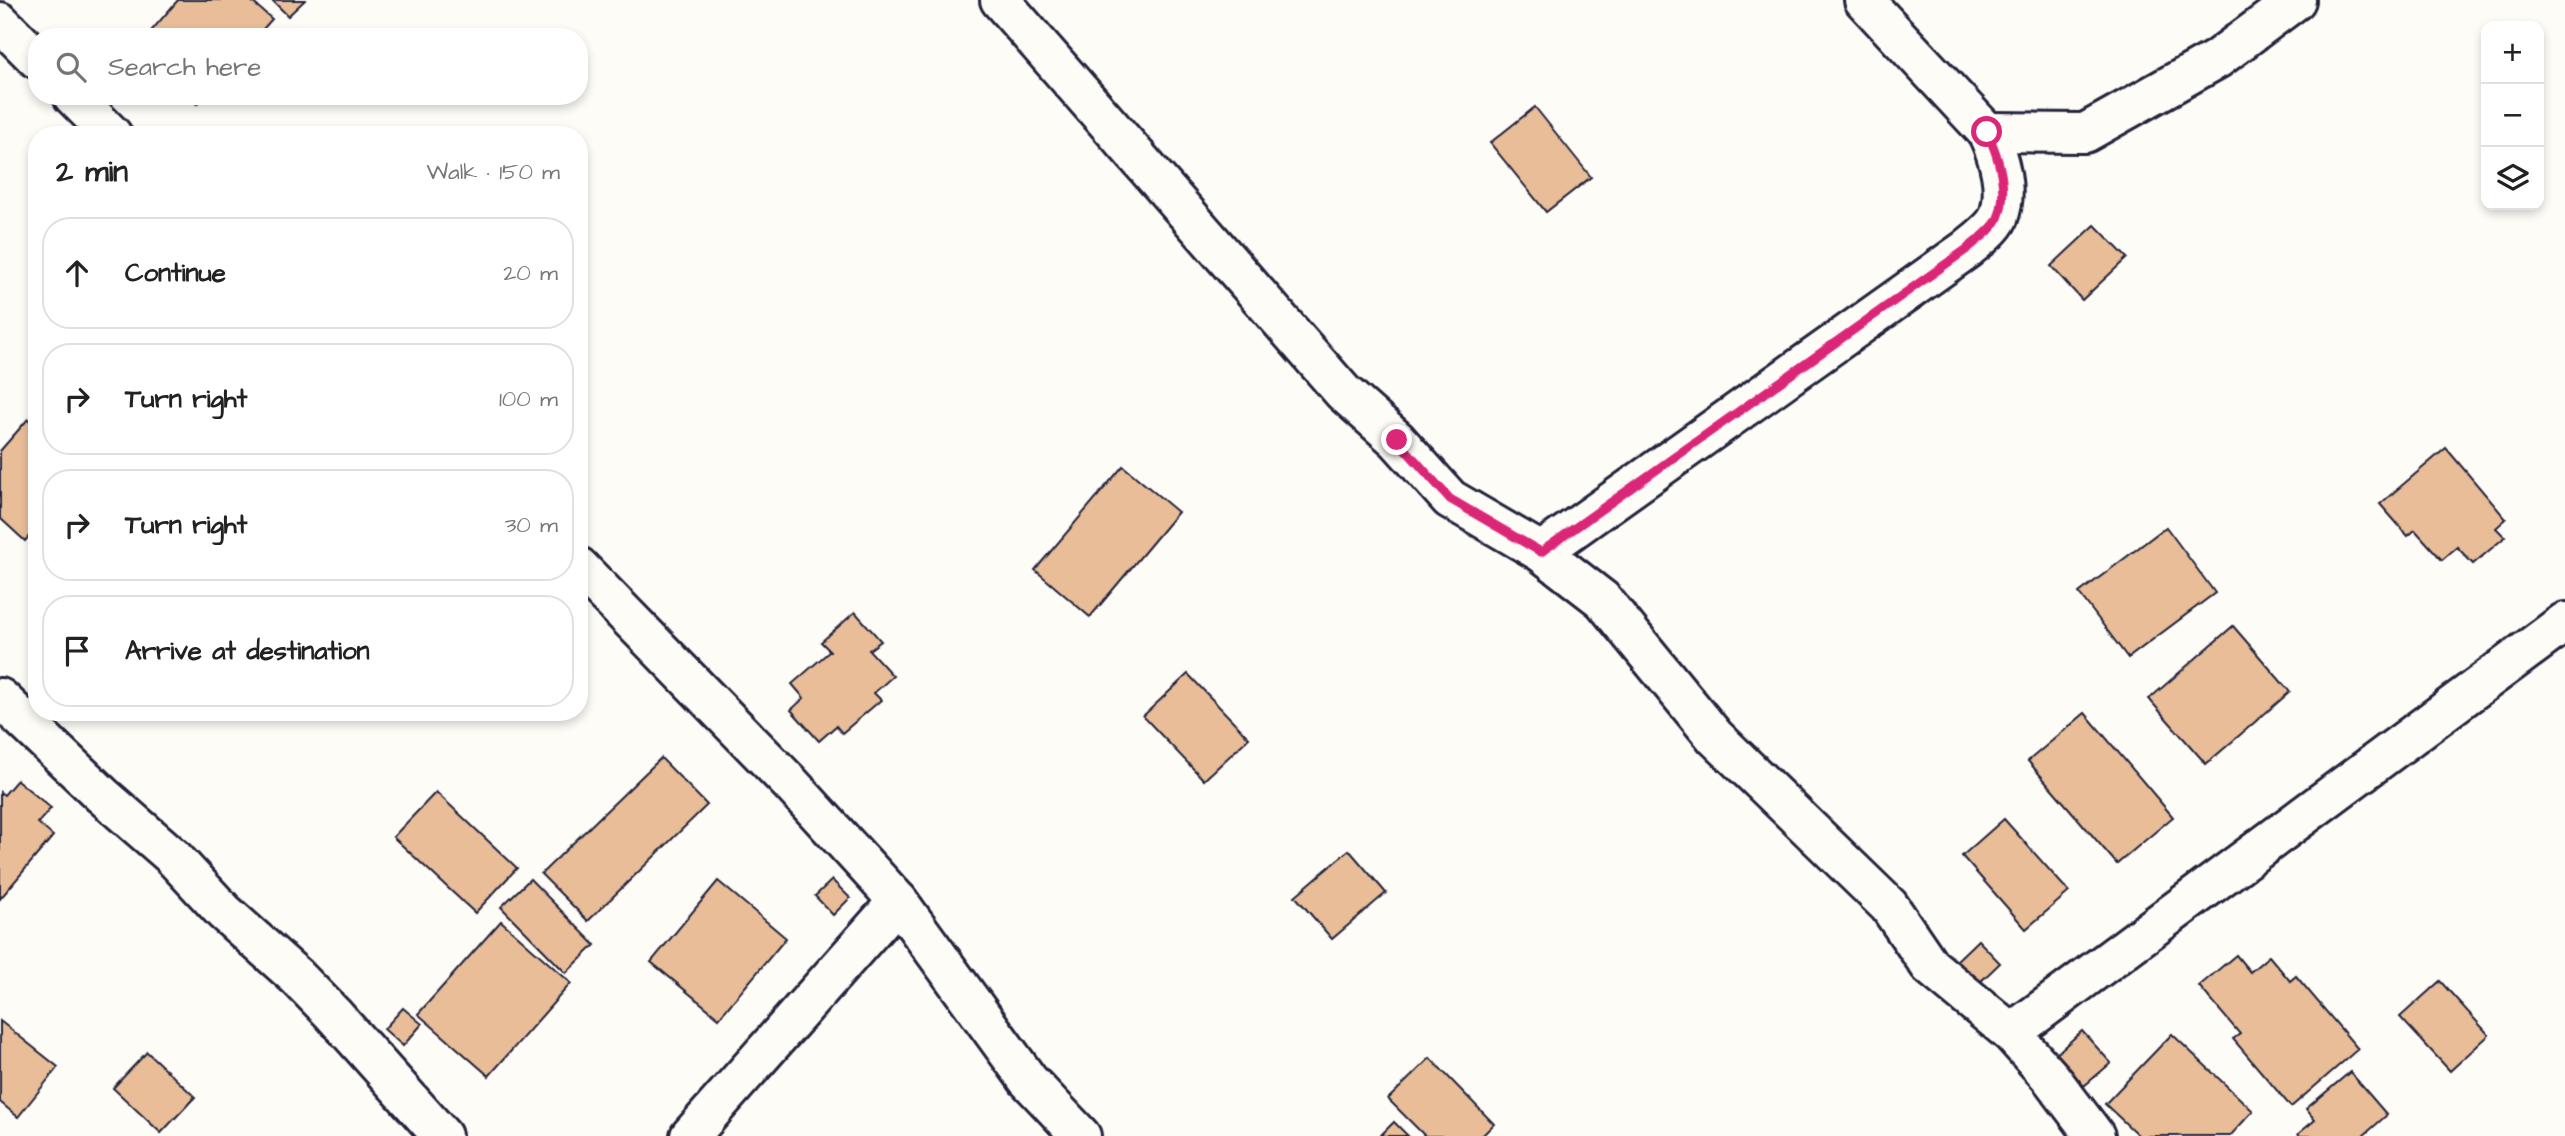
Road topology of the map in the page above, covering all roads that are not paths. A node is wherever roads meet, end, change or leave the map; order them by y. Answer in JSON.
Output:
{"nodes":[{"id":1,"x":1000,"y":0,"type":"edge"},
{"id":2,"x":1864,"y":0,"type":"edge"},
{"id":3,"x":2297,"y":0,"type":"edge"},
{"id":4,"x":0,"y":22,"type":"edge"},
{"id":5,"x":28,"y":51,"type":"edge"},
{"id":6,"x":82,"y":105,"type":"edge"},
{"id":7,"x":102,"y":126,"type":"edge"},
{"id":8,"x":1987,"y":132,"type":"junction"},
{"id":9,"x":1541,"y":552,"type":"junction"},
{"id":10,"x":588,"y":576,"type":"edge"},
{"id":11,"x":2565,"y":622,"type":"edge"},
{"id":12,"x":0,"y":698,"type":"edge"},
{"id":13,"x":898,"y":901,"type":"junction"},
{"id":14,"x":2011,"y":1033,"type":"junction"},
{"id":15,"x":442,"y":1136,"type":"edge"},
{"id":16,"x":690,"y":1136,"type":"edge"},
{"id":17,"x":1081,"y":1136,"type":"edge"},
{"id":18,"x":2095,"y":1136,"type":"edge"}],
"edges":[{"from":1,"to":9,"type":"street"},
{"from":2,"to":8,"type":"street"},
{"from":3,"to":8,"type":"street"},
{"from":4,"to":5,"type":"street"},
{"from":6,"to":7,"type":"street"},
{"from":8,"to":9,"type":"street"},
{"from":9,"to":14,"type":"street"},
{"from":10,"to":13,"type":"street"},
{"from":11,"to":14,"type":"street"},
{"from":12,"to":15,"type":"street"},
{"from":13,"to":16,"type":"street"},
{"from":13,"to":17,"type":"street"},
{"from":14,"to":18,"type":"street"}]}
